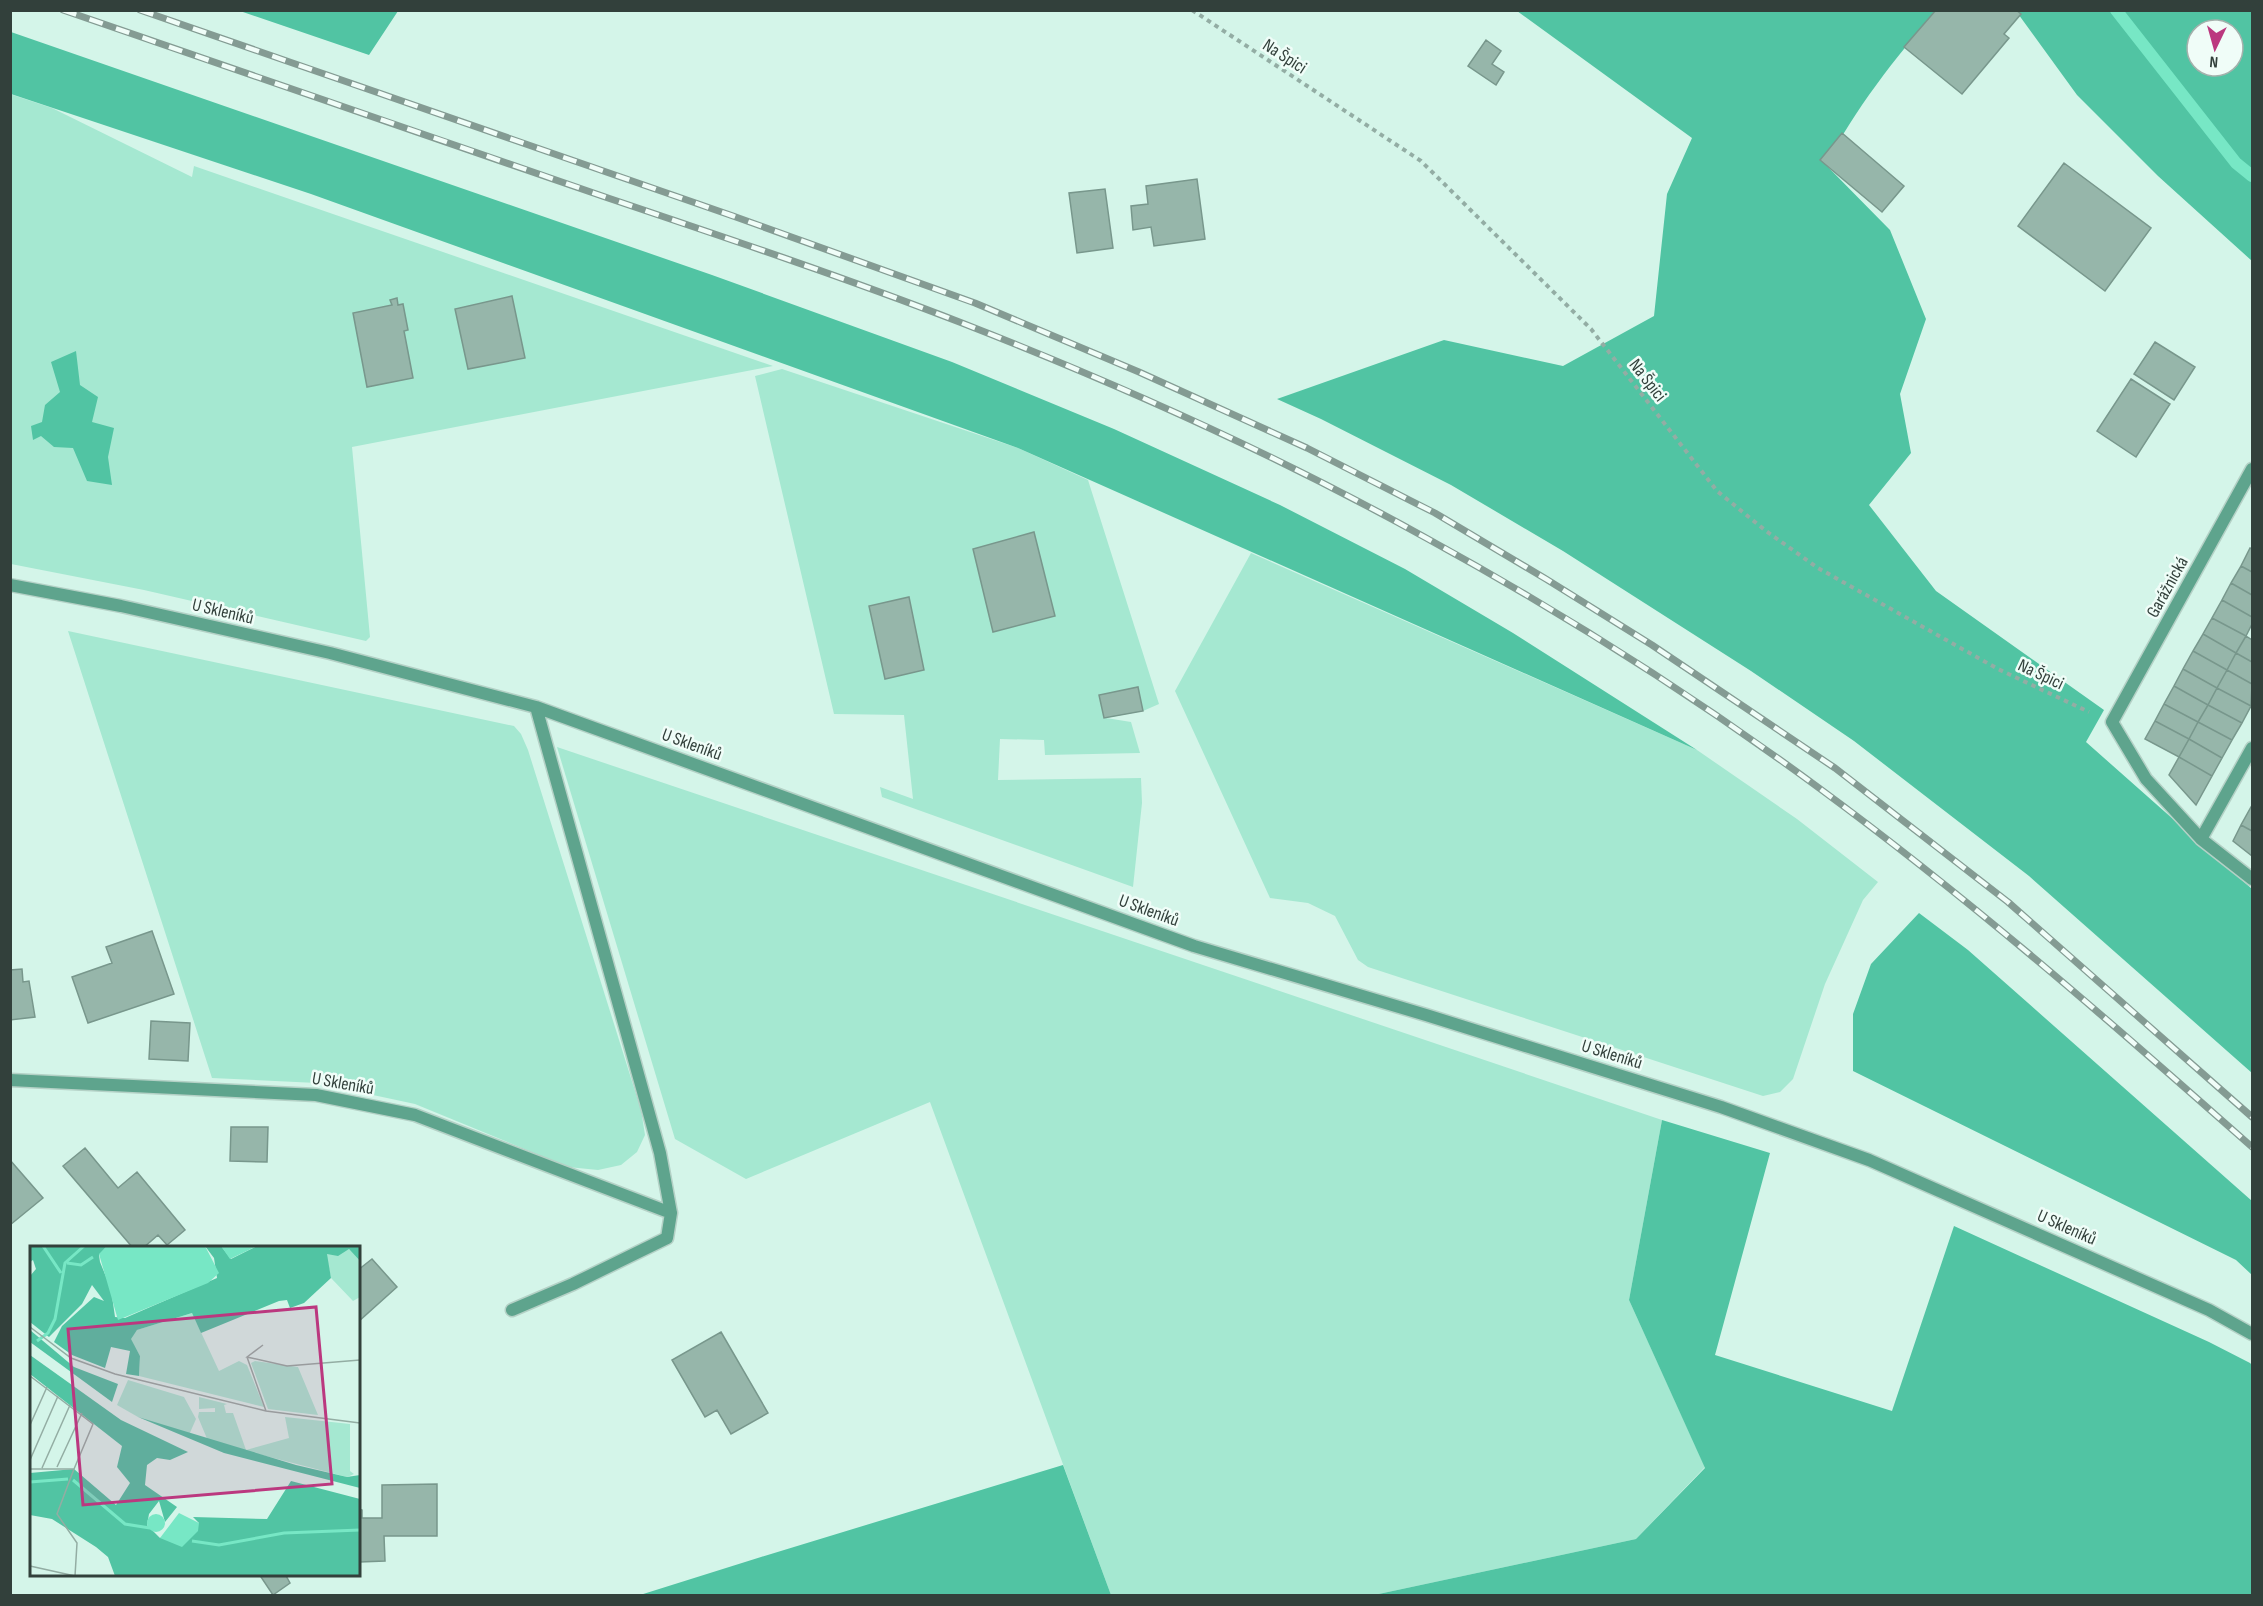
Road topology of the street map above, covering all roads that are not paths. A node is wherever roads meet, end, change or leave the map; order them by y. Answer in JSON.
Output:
{"nodes":[{"id":1,"x":2253,"y":469,"type":"edge"},
{"id":2,"x":10,"y":585,"type":"edge"},
{"id":3,"x":536,"y":707,"type":"junction"},
{"id":4,"x":2253,"y":748,"type":"edge"},
{"id":5,"x":2201,"y":839,"type":"junction"},
{"id":6,"x":2253,"y":879,"type":"edge"},
{"id":7,"x":10,"y":1080,"type":"edge"},
{"id":8,"x":671,"y":1213,"type":"junction"},
{"id":9,"x":512,"y":1310,"type":"dead end"},
{"id":10,"x":2253,"y":1334,"type":"edge"}],
"edges":[{"from":1,"to":5,"type":"street","name":"Garážnická"},
{"from":2,"to":3,"type":"street","name":"U Skleníků"},
{"from":3,"to":8,"type":"street"},
{"from":3,"to":10,"type":"street","name":"U Skleníků"},
{"from":4,"to":5,"type":"street"},
{"from":5,"to":6,"type":"street"},
{"from":7,"to":8,"type":"street","name":"U Skleníků"},
{"from":8,"to":9,"type":"street"}]}
